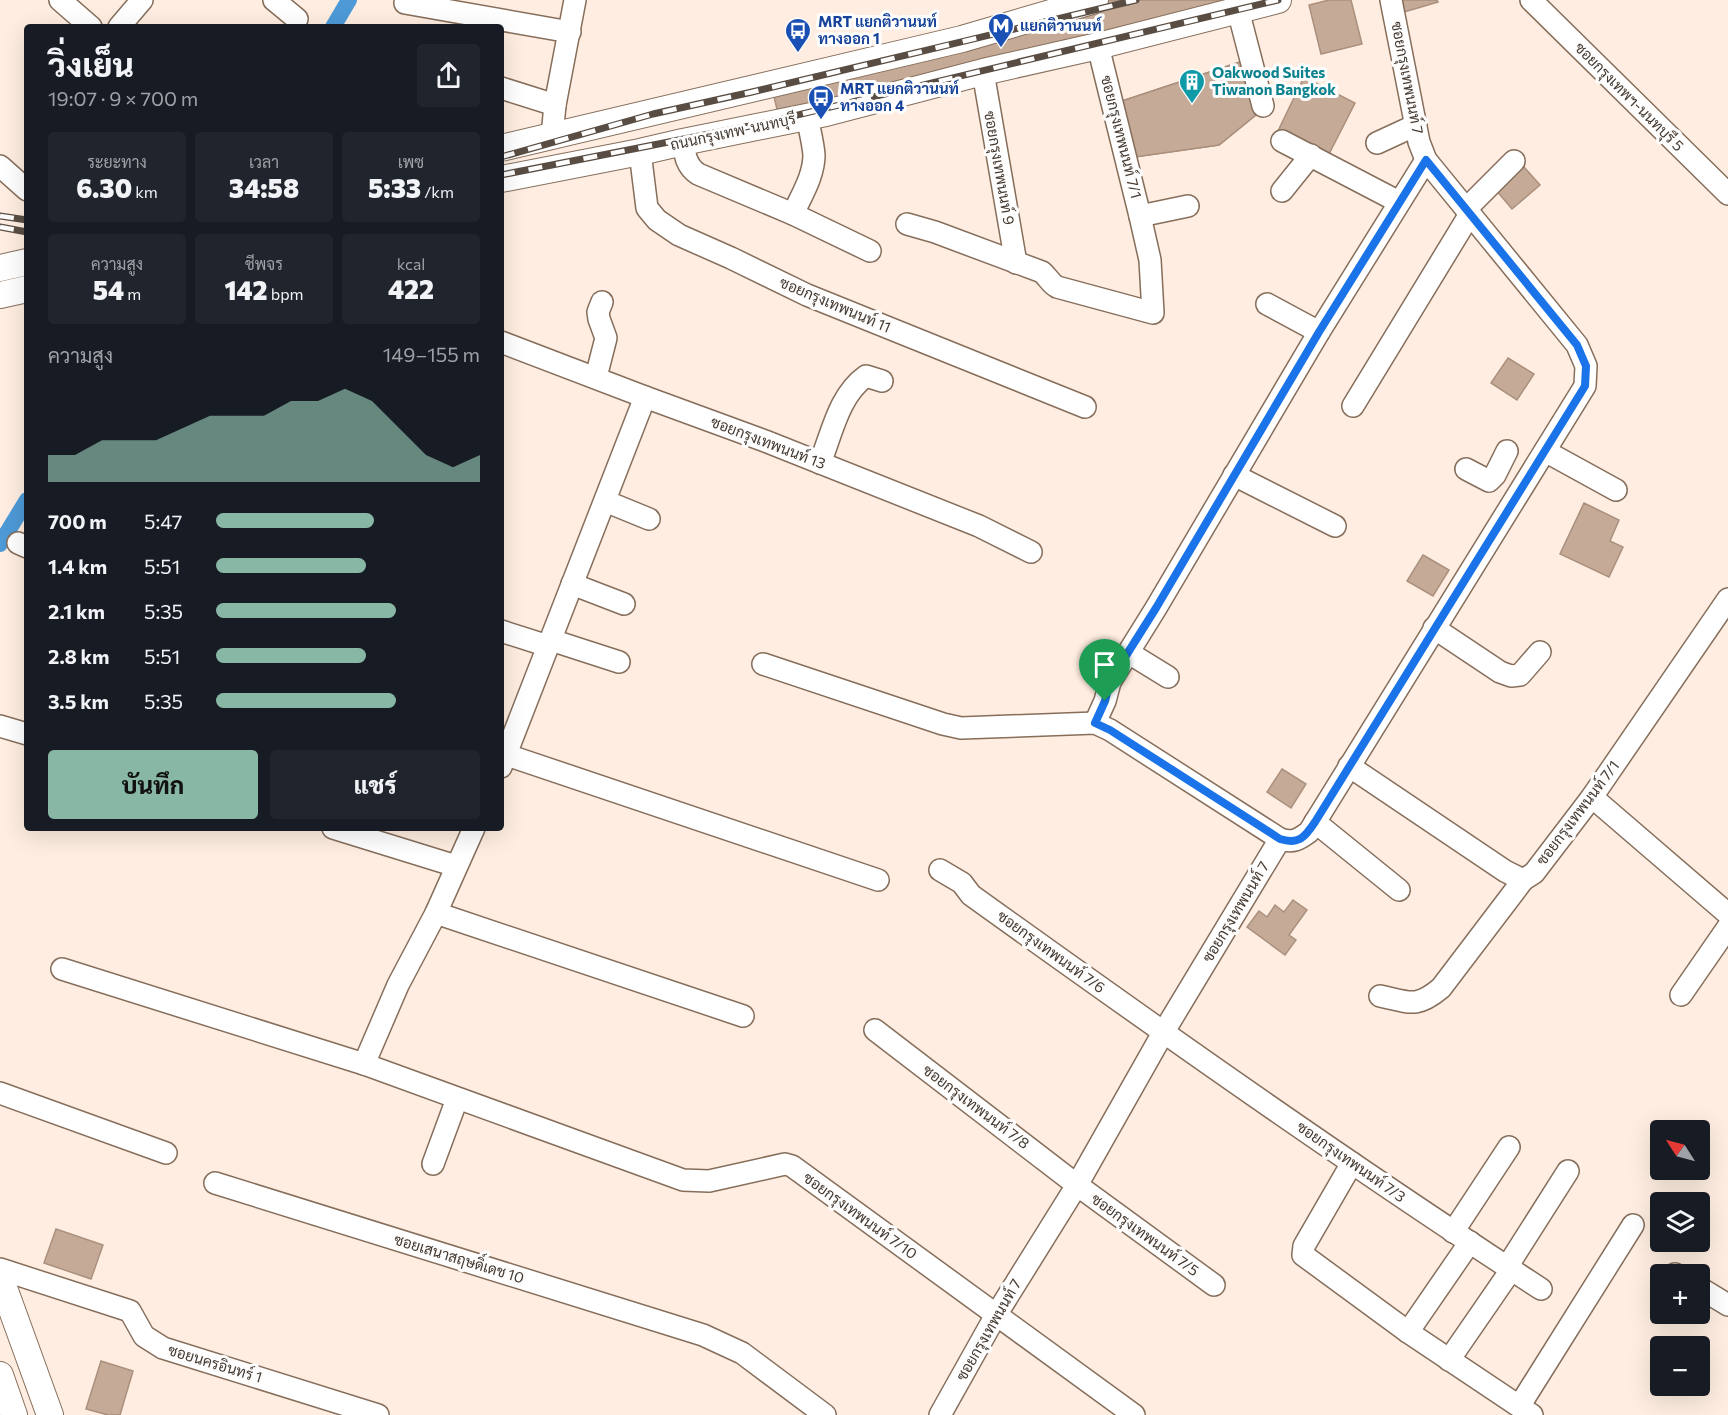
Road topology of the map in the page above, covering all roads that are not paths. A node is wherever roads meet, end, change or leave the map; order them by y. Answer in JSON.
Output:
{"nodes":[{"id":1,"x":60,"y":0,"type":"edge"},
{"id":2,"x":142,"y":0,"type":"edge"},
{"id":3,"x":274,"y":0,"type":"edge"},
{"id":4,"x":575,"y":0,"type":"edge"},
{"id":5,"x":1095,"y":0,"type":"edge"},
{"id":6,"x":1278,"y":0,"type":"edge"},
{"id":7,"x":1391,"y":0,"type":"edge"},
{"id":8,"x":1531,"y":0,"type":"edge"},
{"id":9,"x":405,"y":3,"type":"dead end"},
{"id":10,"x":1238,"y":10,"type":"junction"},
{"id":11,"x":297,"y":19,"type":"dead end"},
{"id":12,"x":88,"y":24,"type":"edge"},
{"id":13,"x":122,"y":24,"type":"edge"},
{"id":14,"x":570,"y":32,"type":"junction"},
{"id":15,"x":1098,"y":46,"type":"junction"},
{"id":16,"x":983,"y":72,"type":"junction"},
{"id":17,"x":504,"y":89,"type":"edge"},
{"id":18,"x":555,"y":105,"type":"junction"},
{"id":19,"x":1263,"y":106,"type":"dead end"},
{"id":20,"x":807,"y":116,"type":"junction"},
{"id":21,"x":1416,"y":125,"type":"junction"},
{"id":22,"x":552,"y":136,"type":"junction"},
{"id":23,"x":1282,"y":141,"type":"dead end"},
{"id":24,"x":683,"y":142,"type":"junction"},
{"id":25,"x":1377,"y":143,"type":"dead end"},
{"id":26,"x":504,"y":147,"type":"edge"},
{"id":27,"x":640,"y":152,"type":"junction"},
{"id":28,"x":1311,"y":155,"type":"junction"},
{"id":29,"x":1426,"y":160,"type":"junction"},
{"id":30,"x":1514,"y":161,"type":"dead end"},
{"id":31,"x":0,"y":166,"type":"edge"},
{"id":32,"x":504,"y":178,"type":"edge"},
{"id":33,"x":24,"y":187,"type":"edge"},
{"id":34,"x":1282,"y":192,"type":"dead end"},
{"id":35,"x":1728,"y":194,"type":"edge"},
{"id":36,"x":1399,"y":202,"type":"junction"},
{"id":37,"x":1188,"y":206,"type":"dead end"},
{"id":38,"x":1468,"y":212,"type":"junction"},
{"id":39,"x":793,"y":214,"type":"junction"},
{"id":40,"x":1140,"y":216,"type":"junction"},
{"id":41,"x":907,"y":224,"type":"dead end"},
{"id":42,"x":870,"y":251,"type":"dead end"},
{"id":43,"x":24,"y":263,"type":"edge"},
{"id":44,"x":1016,"y":264,"type":"junction"},
{"id":45,"x":0,"y":268,"type":"edge"},
{"id":46,"x":24,"y":290,"type":"edge"},
{"id":47,"x":0,"y":295,"type":"edge"},
{"id":48,"x":602,"y":302,"type":"dead end"},
{"id":49,"x":1267,"y":304,"type":"dead end"},
{"id":50,"x":1319,"y":332,"type":"junction"},
{"id":51,"x":504,"y":343,"type":"edge"},
{"id":52,"x":597,"y":377,"type":"junction"},
{"id":53,"x":882,"y":381,"type":"dead end"},
{"id":54,"x":645,"y":397,"type":"junction"},
{"id":55,"x":1353,"y":406,"type":"dead end"},
{"id":56,"x":1084,"y":407,"type":"dead end"},
{"id":57,"x":1507,"y":451,"type":"dead end"},
{"id":58,"x":1545,"y":451,"type":"junction"},
{"id":59,"x":820,"y":463,"type":"junction"},
{"id":60,"x":1466,"y":469,"type":"dead end"},
{"id":61,"x":1234,"y":475,"type":"junction"},
{"id":62,"x":1489,"y":481,"type":"junction"},
{"id":63,"x":1616,"y":490,"type":"dead end"},
{"id":64,"x":1516,"y":496,"type":"junction"},
{"id":65,"x":605,"y":501,"type":"junction"},
{"id":66,"x":649,"y":519,"type":"dead end"},
{"id":67,"x":1335,"y":526,"type":"dead end"},
{"id":68,"x":1031,"y":552,"type":"dead end"},
{"id":69,"x":572,"y":584,"type":"junction"},
{"id":70,"x":1728,"y":599,"type":"edge"},
{"id":71,"x":624,"y":604,"type":"dead end"},
{"id":72,"x":1434,"y":628,"type":"junction"},
{"id":73,"x":504,"y":632,"type":"edge"},
{"id":74,"x":550,"y":643,"type":"junction"},
{"id":75,"x":1540,"y":652,"type":"dead end"},
{"id":76,"x":1129,"y":653,"type":"junction"},
{"id":77,"x":619,"y":662,"type":"dead end"},
{"id":78,"x":763,"y":664,"type":"dead end"},
{"id":79,"x":1168,"y":677,"type":"dead end"},
{"id":80,"x":510,"y":718,"type":"edge"},
{"id":81,"x":1095,"y":723,"type":"junction"},
{"id":82,"x":0,"y":726,"type":"edge"},
{"id":83,"x":24,"y":733,"type":"edge"},
{"id":84,"x":504,"y":755,"type":"edge"},
{"id":85,"x":504,"y":761,"type":"edge"},
{"id":86,"x":1349,"y":766,"type":"junction"},
{"id":87,"x":1592,"y":797,"type":"junction"},
{"id":88,"x":1315,"y":822,"type":"junction"},
{"id":89,"x":343,"y":831,"type":"edge"},
{"id":90,"x":473,"y":831,"type":"edge"},
{"id":91,"x":1280,"y":839,"type":"junction"},
{"id":92,"x":456,"y":866,"type":"junction"},
{"id":93,"x":940,"y":870,"type":"dead end"},
{"id":94,"x":878,"y":880,"type":"dead end"},
{"id":95,"x":1523,"y":880,"type":"junction"},
{"id":96,"x":1399,"y":890,"type":"dead end"},
{"id":97,"x":436,"y":914,"type":"junction"},
{"id":98,"x":1728,"y":914,"type":"edge"},
{"id":99,"x":1728,"y":927,"type":"edge"},
{"id":100,"x":62,"y":969,"type":"dead end"},
{"id":101,"x":1681,"y":995,"type":"dead end"},
{"id":102,"x":1380,"y":996,"type":"dead end"},
{"id":103,"x":743,"y":1016,"type":"dead end"},
{"id":104,"x":875,"y":1030,"type":"dead end"},
{"id":105,"x":1164,"y":1033,"type":"junction"},
{"id":106,"x":364,"y":1064,"type":"junction"},
{"id":107,"x":0,"y":1093,"type":"edge"},
{"id":108,"x":458,"y":1100,"type":"junction"},
{"id":109,"x":1509,"y":1147,"type":"dead end"},
{"id":110,"x":165,"y":1153,"type":"dead end"},
{"id":111,"x":1352,"y":1163,"type":"junction"},
{"id":112,"x":433,"y":1164,"type":"dead end"},
{"id":113,"x":1568,"y":1171,"type":"dead end"},
{"id":114,"x":214,"y":1183,"type":"dead end"},
{"id":115,"x":1077,"y":1185,"type":"junction"},
{"id":116,"x":1632,"y":1225,"type":"dead end"},
{"id":117,"x":1461,"y":1237,"type":"junction"},
{"id":118,"x":1509,"y":1268,"type":"junction"},
{"id":119,"x":0,"y":1269,"type":"edge"},
{"id":120,"x":0,"y":1277,"type":"edge"},
{"id":121,"x":1214,"y":1285,"type":"dead end"},
{"id":122,"x":1541,"y":1289,"type":"dead end"},
{"id":123,"x":1710,"y":1294,"type":"edge"},
{"id":124,"x":1728,"y":1305,"type":"edge"},
{"id":125,"x":996,"y":1316,"type":"junction"},
{"id":126,"x":1408,"y":1332,"type":"junction"},
{"id":127,"x":1449,"y":1360,"type":"junction"},
{"id":128,"x":0,"y":1375,"type":"edge"},
{"id":129,"x":1526,"y":1410,"type":"edge"},
{"id":130,"x":14,"y":1415,"type":"edge"},
{"id":131,"x":50,"y":1415,"type":"edge"},
{"id":132,"x":378,"y":1415,"type":"edge"},
{"id":133,"x":825,"y":1415,"type":"edge"},
{"id":134,"x":940,"y":1415,"type":"edge"},
{"id":135,"x":1134,"y":1415,"type":"edge"}],
"edges":[{"from":1,"to":12,"type":"street"},
{"from":2,"to":13,"type":"street"},
{"from":3,"to":11,"type":"street"},
{"from":4,"to":14,"type":"street"},
{"from":5,"to":22,"type":"main road"},
{"from":6,"to":10,"type":"main road","name":"ถนนกรุงเทพ-นนทบุรี"},
{"from":7,"to":21,"type":"street","name":"ซอยกรุงเทพนนท์ 7"},
{"from":8,"to":35,"type":"street","name":"ซอยกรุงเทพฯ-นนทบุรี 5"},
{"from":9,"to":14,"type":"street"},
{"from":10,"to":15,"type":"main road","name":"ถนนกรุงเทพ-นนทบุรี"},
{"from":10,"to":19,"type":"street"},
{"from":14,"to":18,"type":"street"},
{"from":15,"to":16,"type":"main road","name":"ถนนกรุงเทพ-นนทบุรี"},
{"from":15,"to":40,"type":"street","name":"ซอยกรุงเทพนนท์ 7/1"},
{"from":16,"to":20,"type":"main road","name":"ถนนกรุงเทพ-นนทบุรี"},
{"from":16,"to":44,"type":"street","name":"ซอยกรุงเทพนนท์ 9"},
{"from":17,"to":18,"type":"street"},
{"from":18,"to":22,"type":"street"},
{"from":20,"to":24,"type":"main road","name":"ถนนกรุงเทพ-นนทบุรี"},
{"from":20,"to":39,"type":"street"},
{"from":21,"to":25,"type":"street"},
{"from":21,"to":29,"type":"street","name":"ซอยกรุงเทพนนท์ 7"},
{"from":22,"to":26,"type":"main road"},
{"from":23,"to":28,"type":"street"},
{"from":24,"to":27,"type":"main road","name":"ถนนกรุงเทพ-นนทบุรี"},
{"from":24,"to":39,"type":"street"},
{"from":27,"to":32,"type":"main road","name":"ถนนกรุงเทพ-นนทบุรี"},
{"from":27,"to":56,"type":"street","name":"ซอยกรุงเทพนนท์ 11"},
{"from":28,"to":34,"type":"street"},
{"from":28,"to":36,"type":"street"},
{"from":29,"to":36,"type":"street"},
{"from":29,"to":38,"type":"street","name":"ซอยกรุงเทพนนท์ 7"},
{"from":30,"to":38,"type":"street"},
{"from":31,"to":33,"type":"street"},
{"from":36,"to":50,"type":"street"},
{"from":37,"to":40,"type":"street","name":"ซอยกรุงเทพนนท์ 7/1"},
{"from":38,"to":55,"type":"street"},
{"from":38,"to":58,"type":"street","name":"ซอยกรุงเทพนนท์ 7"},
{"from":39,"to":42,"type":"street"},
{"from":40,"to":44,"type":"street"},
{"from":41,"to":44,"type":"street"},
{"from":43,"to":45,"type":"main road"},
{"from":46,"to":47,"type":"main road"},
{"from":48,"to":52,"type":"street"},
{"from":49,"to":50,"type":"street"},
{"from":50,"to":61,"type":"street"},
{"from":51,"to":52,"type":"street","name":"ซอยกรุงเทพนนท์ 13"},
{"from":52,"to":54,"type":"street","name":"ซอยกรุงเทพนนท์ 13"},
{"from":53,"to":59,"type":"street"},
{"from":54,"to":59,"type":"street","name":"ซอยกรุงเทพนนท์ 13"},
{"from":54,"to":65,"type":"street"},
{"from":57,"to":62,"type":"street"},
{"from":58,"to":63,"type":"street"},
{"from":58,"to":64,"type":"street","name":"ซอยกรุงเทพนนท์ 7"},
{"from":59,"to":68,"type":"street","name":"ซอยกรุงเทพนนท์ 13"},
{"from":60,"to":62,"type":"street"},
{"from":61,"to":67,"type":"street"},
{"from":61,"to":76,"type":"street"},
{"from":62,"to":64,"type":"street"},
{"from":64,"to":72,"type":"street","name":"ซอยกรุงเทพนนท์ 7"},
{"from":65,"to":66,"type":"street"},
{"from":65,"to":69,"type":"street"},
{"from":69,"to":71,"type":"street"},
{"from":69,"to":74,"type":"street"},
{"from":70,"to":87,"type":"street","name":"ซอยกรุงเทพนนท์ 7/1"},
{"from":72,"to":75,"type":"street"},
{"from":72,"to":86,"type":"street","name":"ซอยกรุงเทพนนท์ 7"},
{"from":73,"to":74,"type":"street"},
{"from":74,"to":77,"type":"street"},
{"from":74,"to":80,"type":"street"},
{"from":76,"to":79,"type":"street"},
{"from":76,"to":81,"type":"street"},
{"from":78,"to":81,"type":"street"},
{"from":80,"to":84,"type":"street"},
{"from":81,"to":91,"type":"street"},
{"from":82,"to":83,"type":"street"},
{"from":85,"to":94,"type":"street"},
{"from":86,"to":88,"type":"street","name":"ซอยกรุงเทพนนท์ 7"},
{"from":86,"to":95,"type":"street"},
{"from":87,"to":95,"type":"street","name":"ซอยกรุงเทพนนท์ 7/1"},
{"from":87,"to":98,"type":"street"},
{"from":88,"to":91,"type":"street","name":"ซอยกรุงเทพนนท์ 7"},
{"from":88,"to":96,"type":"street"},
{"from":89,"to":92,"type":"street"},
{"from":90,"to":92,"type":"street"},
{"from":91,"to":105,"type":"street","name":"ซอยกรุงเทพนนท์ 7"},
{"from":92,"to":97,"type":"street"},
{"from":93,"to":105,"type":"street","name":"ซอยกรุงเทพนนท์ 7/6"},
{"from":95,"to":102,"type":"street","name":"ซอยกรุงเทพนนท์ 7/1"},
{"from":97,"to":103,"type":"street"},
{"from":97,"to":106,"type":"street"},
{"from":99,"to":101,"type":"street"},
{"from":100,"to":106,"type":"street","name":"ซอยกรุงเทพนนท์ 7/10"},
{"from":104,"to":115,"type":"street","name":"ซอยกรุงเทพนนท์ 7/8"},
{"from":105,"to":111,"type":"street","name":"ซอยกรุงเทพนนท์ 7/3"},
{"from":105,"to":115,"type":"street","name":"ซอยกรุงเทพนนท์ 7"},
{"from":106,"to":108,"type":"street","name":"ซอยกรุงเทพนนท์ 7/10"},
{"from":107,"to":110,"type":"street"},
{"from":108,"to":112,"type":"street"},
{"from":108,"to":125,"type":"street","name":"ซอยกรุงเทพนนท์ 7/10"},
{"from":109,"to":117,"type":"street"},
{"from":111,"to":117,"type":"street","name":"ซอยกรุงเทพนนท์ 7/3"},
{"from":111,"to":126,"type":"street"},
{"from":113,"to":118,"type":"street"},
{"from":114,"to":133,"type":"street","name":"ซอยเสนาสฤษดิ์เดช 10"},
{"from":115,"to":121,"type":"street","name":"ซอยกรุงเทพนนท์ 7/5"},
{"from":115,"to":125,"type":"street","name":"ซอยกรุงเทพนนท์ 7"},
{"from":116,"to":129,"type":"street"},
{"from":117,"to":118,"type":"street","name":"ซอยกรุงเทพนนท์ 7/3"},
{"from":117,"to":126,"type":"street"},
{"from":118,"to":122,"type":"street","name":"ซอยกรุงเทพนนท์ 7/3"},
{"from":118,"to":127,"type":"street"},
{"from":119,"to":132,"type":"street","name":"ซอยนครอินทร์ 1"},
{"from":120,"to":131,"type":"main road"},
{"from":123,"to":124,"type":"street"},
{"from":125,"to":134,"type":"street","name":"ซอยกรุงเทพนนท์ 7"},
{"from":125,"to":135,"type":"street","name":"ซอยกรุงเทพนนท์ 7/10"},
{"from":126,"to":127,"type":"street"},
{"from":127,"to":129,"type":"street"},
{"from":128,"to":130,"type":"main road"}]}
